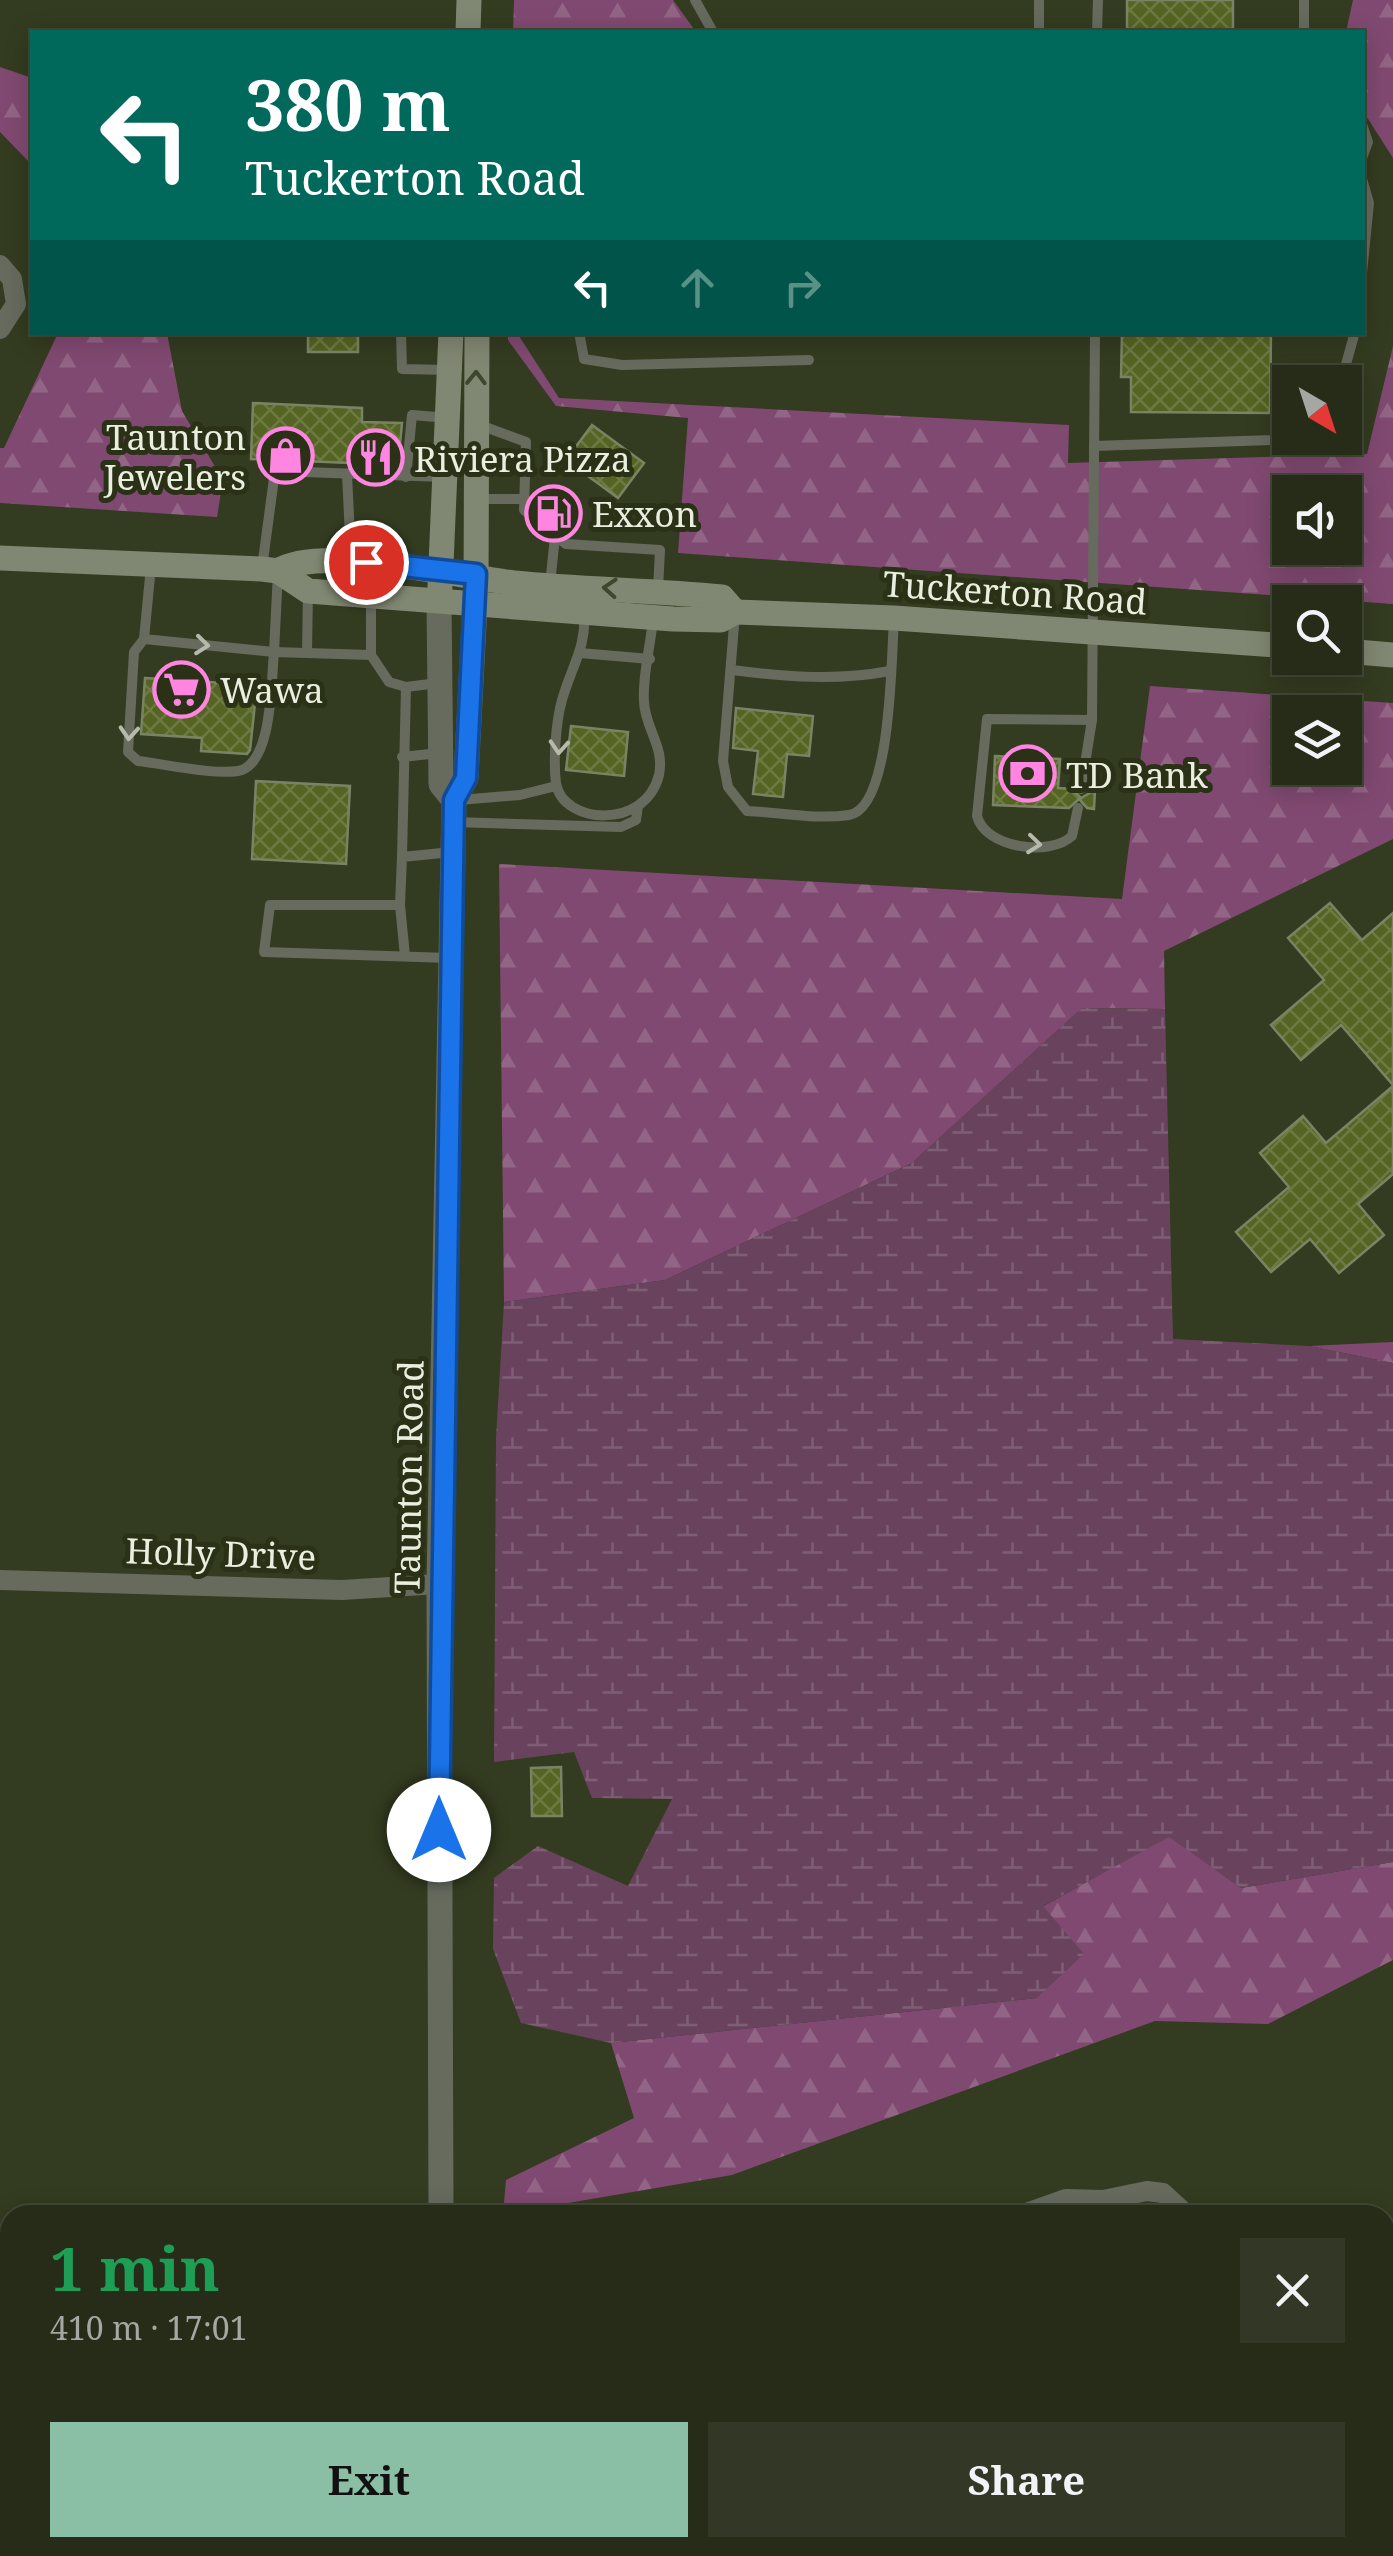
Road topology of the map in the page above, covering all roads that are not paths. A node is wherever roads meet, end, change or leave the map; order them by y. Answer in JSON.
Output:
{"nodes":[{"id":1,"x":469,"y":0,"type":"edge"},
{"id":2,"x":695,"y":0,"type":"edge"},
{"id":3,"x":1039,"y":0,"type":"edge"},
{"id":4,"x":1098,"y":0,"type":"edge"},
{"id":5,"x":1304,"y":0,"type":"edge"},
{"id":6,"x":468,"y":30,"type":"edge"},
{"id":7,"x":712,"y":30,"type":"edge"},
{"id":8,"x":1039,"y":30,"type":"edge"},
{"id":9,"x":1097,"y":30,"type":"edge"},
{"id":10,"x":1304,"y":30,"type":"edge"},
{"id":11,"x":1365,"y":190,"type":"edge"},
{"id":12,"x":1365,"y":243,"type":"edge"},
{"id":13,"x":0,"y":264,"type":"edge"},
{"id":14,"x":0,"y":329,"type":"edge"},
{"id":15,"x":400,"y":335,"type":"edge"},
{"id":16,"x":451,"y":335,"type":"edge"},
{"id":17,"x":477,"y":335,"type":"edge"},
{"id":18,"x":580,"y":335,"type":"edge"},
{"id":19,"x":1095,"y":335,"type":"edge"},
{"id":20,"x":1354,"y":335,"type":"edge"},
{"id":21,"x":809,"y":360,"type":"dead end"},
{"id":22,"x":1345,"y":365,"type":"edge"},
{"id":23,"x":450,"y":370,"type":"junction"},
{"id":24,"x":450,"y":418,"type":"junction"},
{"id":25,"x":476,"y":424,"type":"junction"},
{"id":26,"x":1272,"y":440,"type":"edge"},
{"id":27,"x":1094,"y":446,"type":"junction"},
{"id":28,"x":347,"y":474,"type":"junction"},
{"id":29,"x":447,"y":477,"type":"junction"},
{"id":30,"x":406,"y":478,"type":"junction"},
{"id":31,"x":524,"y":498,"type":"junction"},
{"id":32,"x":476,"y":499,"type":"junction"},
{"id":33,"x":555,"y":537,"type":"junction"},
{"id":34,"x":0,"y":558,"type":"edge"},
{"id":35,"x":351,"y":562,"type":"junction"},
{"id":36,"x":151,"y":565,"type":"junction"},
{"id":37,"x":270,"y":570,"type":"junction"},
{"id":38,"x":441,"y":572,"type":"junction"},
{"id":39,"x":476,"y":574,"type":"junction"},
{"id":40,"x":550,"y":584,"type":"junction"},
{"id":41,"x":308,"y":591,"type":"junction"},
{"id":42,"x":658,"y":592,"type":"junction"},
{"id":43,"x":370,"y":596,"type":"junction"},
{"id":44,"x":439,"y":603,"type":"junction"},
{"id":45,"x":475,"y":605,"type":"junction"},
{"id":46,"x":584,"y":612,"type":"junction"},
{"id":47,"x":735,"y":612,"type":"junction"},
{"id":48,"x":653,"y":618,"type":"junction"},
{"id":49,"x":894,"y":618,"type":"junction"},
{"id":50,"x":1093,"y":633,"type":"junction"},
{"id":51,"x":144,"y":639,"type":"junction"},
{"id":52,"x":1272,"y":645,"type":"edge"},
{"id":53,"x":274,"y":652,"type":"junction"},
{"id":54,"x":1362,"y":652,"type":"edge"},
{"id":55,"x":307,"y":653,"type":"junction"},
{"id":56,"x":580,"y":653,"type":"junction"},
{"id":57,"x":371,"y":655,"type":"junction"},
{"id":58,"x":1393,"y":655,"type":"edge"},
{"id":59,"x":650,"y":660,"type":"junction"},
{"id":60,"x":732,"y":670,"type":"junction"},
{"id":61,"x":890,"y":671,"type":"junction"},
{"id":62,"x":438,"y":682,"type":"junction"},
{"id":63,"x":406,"y":687,"type":"junction"},
{"id":64,"x":1092,"y":720,"type":"junction"},
{"id":65,"x":439,"y":753,"type":"junction"},
{"id":66,"x":402,"y":756,"type":"junction"},
{"id":67,"x":556,"y":786,"type":"junction"},
{"id":68,"x":1081,"y":789,"type":"dead end"},
{"id":69,"x":638,"y":806,"type":"junction"},
{"id":70,"x":1078,"y":808,"type":"dead end"},
{"id":71,"x":454,"y":811,"type":"junction"},
{"id":72,"x":453,"y":852,"type":"junction"},
{"id":73,"x":402,"y":857,"type":"junction"},
{"id":74,"x":400,"y":904,"type":"junction"},
{"id":75,"x":404,"y":956,"type":"junction"},
{"id":76,"x":452,"y":958,"type":"junction"},
{"id":77,"x":0,"y":1580,"type":"edge"},
{"id":78,"x":440,"y":1584,"type":"junction"},
{"id":79,"x":441,"y":2205,"type":"edge"},
{"id":80,"x":1049,"y":2205,"type":"edge"},
{"id":81,"x":1094,"y":2205,"type":"edge"},
{"id":82,"x":1109,"y":2205,"type":"edge"},
{"id":83,"x":1177,"y":2205,"type":"edge"}],
"edges":[{"from":1,"to":6,"type":"main road"},
{"from":2,"to":7,"type":"lane"},
{"from":3,"to":8,"type":"lane"},
{"from":4,"to":9,"type":"lane"},
{"from":5,"to":10,"type":"lane"},
{"from":11,"to":12,"type":"lane"},
{"from":13,"to":14,"type":"street"},
{"from":15,"to":23,"type":"lane"},
{"from":16,"to":23,"type":"main road"},
{"from":25,"to":17,"type":"main road","one_way":true},
{"from":18,"to":21,"type":"lane"},
{"from":19,"to":27,"type":"lane"},
{"from":20,"to":22,"type":"lane"},
{"from":23,"to":24,"type":"main road"},
{"from":24,"to":29,"type":"main road"},
{"from":24,"to":30,"type":"lane"},
{"from":25,"to":31,"type":"lane"},
{"from":25,"to":32,"type":"main road"},
{"from":26,"to":27,"type":"lane"},
{"from":27,"to":50,"type":"lane"},
{"from":28,"to":30,"type":"lane"},
{"from":28,"to":35,"type":"lane"},
{"from":28,"to":37,"type":"lane"},
{"from":29,"to":30,"type":"lane"},
{"from":29,"to":38,"type":"main road"},
{"from":31,"to":32,"type":"lane"},
{"from":31,"to":33,"type":"lane"},
{"from":32,"to":39,"type":"main road"},
{"from":33,"to":40,"type":"lane"},
{"from":33,"to":42,"type":"lane"},
{"from":34,"to":36,"type":"main road","name":"Tuckerton Road"},
{"from":35,"to":37,"type":"main road","name":"Tuckerton Road"},
{"from":35,"to":38,"type":"main road","name":"Tuckerton Road"},
{"from":36,"to":37,"type":"main road","name":"Tuckerton Road"},
{"from":36,"to":51,"type":"lane"},
{"from":37,"to":41,"type":"main road","name":"Tuckerton Road"},
{"from":37,"to":53,"type":"lane"},
{"from":38,"to":39,"type":"main road","name":"Tuckerton Road"},
{"from":38,"to":44,"type":"main road"},
{"from":39,"to":40,"type":"main road","name":"Tuckerton Road"},
{"from":39,"to":45,"type":"main road"},
{"from":42,"to":40,"type":"main road","name":"Tuckerton Road","one_way":true},
{"from":41,"to":43,"type":"main road","name":"Tuckerton Road"},
{"from":41,"to":55,"type":"lane"},
{"from":42,"to":47,"type":"main road","name":"Tuckerton Road"},
{"from":43,"to":44,"type":"main road","name":"Tuckerton Road"},
{"from":43,"to":57,"type":"lane"},
{"from":44,"to":45,"type":"main road","name":"Tuckerton Road"},
{"from":44,"to":62,"type":"street","name":"Taunton Road"},
{"from":45,"to":46,"type":"main road","name":"Tuckerton Road"},
{"from":45,"to":71,"type":"street","name":"Taunton Road"},
{"from":46,"to":48,"type":"main road","name":"Tuckerton Road"},
{"from":46,"to":56,"type":"lane"},
{"from":47,"to":48,"type":"main road","name":"Tuckerton Road"},
{"from":47,"to":49,"type":"main road","name":"Tuckerton Road"},
{"from":47,"to":60,"type":"lane"},
{"from":48,"to":59,"type":"lane"},
{"from":49,"to":50,"type":"main road","name":"Tuckerton Road"},
{"from":49,"to":61,"type":"lane"},
{"from":50,"to":52,"type":"main road","name":"Tuckerton Road"},
{"from":50,"to":64,"type":"lane"},
{"from":51,"to":53,"type":"lane","one_way":true},
{"from":51,"to":53,"type":"lane","one_way":true},
{"from":53,"to":55,"type":"lane"},
{"from":54,"to":58,"type":"main road"},
{"from":55,"to":57,"type":"lane"},
{"from":56,"to":59,"type":"lane"},
{"from":56,"to":67,"type":"lane","one_way":true},
{"from":57,"to":63,"type":"lane"},
{"from":59,"to":69,"type":"lane"},
{"from":60,"to":61,"type":"lane"},
{"from":60,"to":61,"type":"lane"},
{"from":62,"to":63,"type":"lane"},
{"from":62,"to":65,"type":"street","name":"Taunton Road"},
{"from":63,"to":66,"type":"lane"},
{"from":64,"to":68,"type":"lane"},
{"from":64,"to":70,"type":"lane","one_way":true},
{"from":65,"to":66,"type":"lane"},
{"from":65,"to":71,"type":"street","name":"Taunton Road"},
{"from":66,"to":73,"type":"lane"},
{"from":67,"to":69,"type":"lane"},
{"from":67,"to":71,"type":"lane"},
{"from":69,"to":71,"type":"lane"},
{"from":71,"to":72,"type":"street","name":"Taunton Road"},
{"from":72,"to":73,"type":"lane"},
{"from":72,"to":76,"type":"street","name":"Taunton Road"},
{"from":73,"to":74,"type":"lane"},
{"from":74,"to":75,"type":"lane"},
{"from":74,"to":75,"type":"lane"},
{"from":75,"to":76,"type":"lane"},
{"from":76,"to":78,"type":"street","name":"Taunton Road"},
{"from":77,"to":78,"type":"street","name":"Holly Drive"},
{"from":78,"to":79,"type":"street","name":"Taunton Road"},
{"from":80,"to":81,"type":"street"},
{"from":82,"to":83,"type":"street"}]}
